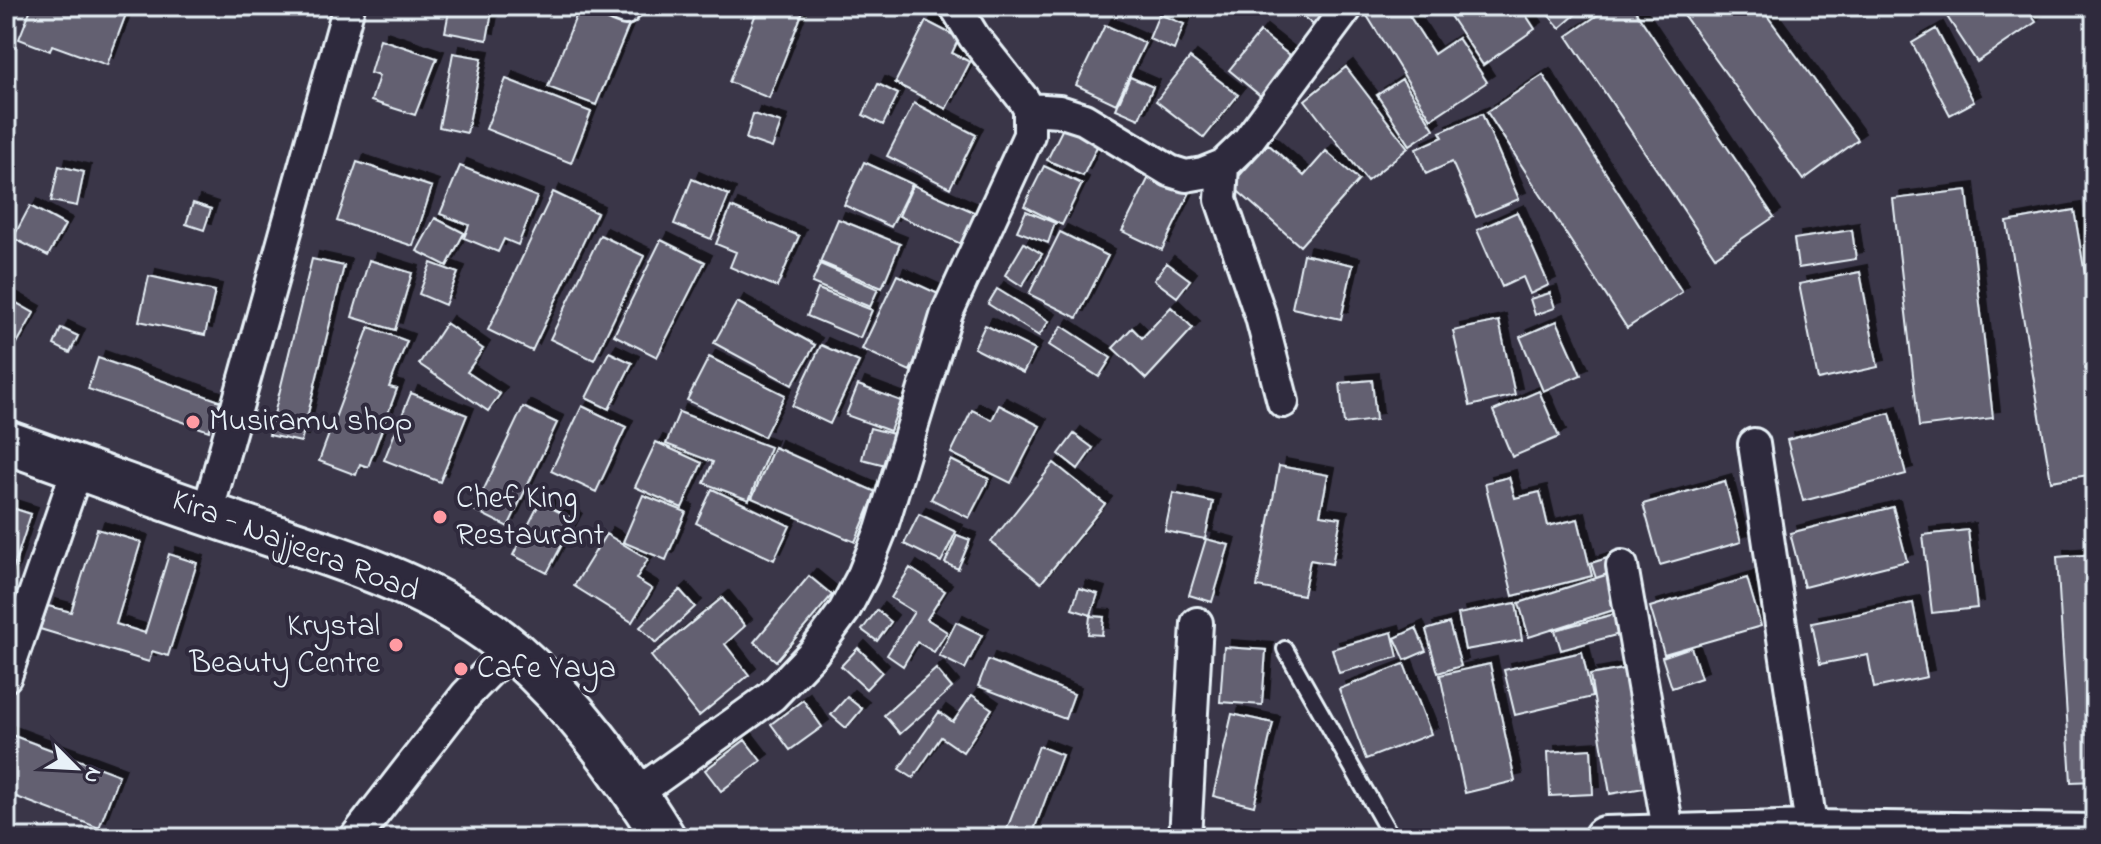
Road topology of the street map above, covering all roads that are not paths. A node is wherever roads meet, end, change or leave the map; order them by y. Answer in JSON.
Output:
{"nodes":[{"id":1,"x":349,"y":6,"type":"edge"},
{"id":2,"x":955,"y":6,"type":"edge"},
{"id":3,"x":1348,"y":6,"type":"edge"},
{"id":4,"x":1029,"y":109,"type":"junction"},
{"id":5,"x":1223,"y":165,"type":"junction"},
{"id":6,"x":1283,"y":402,"type":"dead end"},
{"id":7,"x":6,"y":442,"type":"edge"},
{"id":8,"x":1754,"y":444,"type":"dead end"},
{"id":9,"x":78,"y":467,"type":"junction"},
{"id":10,"x":207,"y":514,"type":"junction"},
{"id":11,"x":1622,"y":566,"type":"dead end"},
{"id":12,"x":1197,"y":623,"type":"dead end"},
{"id":13,"x":511,"y":649,"type":"junction"},
{"id":14,"x":1285,"y":649,"type":"dead end"},
{"id":15,"x":6,"y":676,"type":"edge"},
{"id":16,"x":637,"y":793,"type":"junction"},
{"id":17,"x":1812,"y":832,"type":"junction"},
{"id":18,"x":1669,"y":835,"type":"junction"},
{"id":19,"x":1953,"y":836,"type":"edge"},
{"id":20,"x":2095,"y":836,"type":"edge"},
{"id":21,"x":355,"y":838,"type":"edge"},
{"id":22,"x":664,"y":838,"type":"edge"},
{"id":23,"x":1185,"y":838,"type":"edge"},
{"id":24,"x":1392,"y":838,"type":"edge"},
{"id":25,"x":1605,"y":838,"type":"edge"}],
"edges":[{"from":1,"to":10,"type":"street"},
{"from":2,"to":4,"type":"street"},
{"from":3,"to":5,"type":"street"},
{"from":4,"to":5,"type":"street"},
{"from":4,"to":16,"type":"street"},
{"from":5,"to":6,"type":"street"},
{"from":7,"to":9,"type":"main road","name":"Kira - Najjeera Road"},
{"from":8,"to":17,"type":"street"},
{"from":9,"to":10,"type":"main road","name":"Kira - Najjeera Road"},
{"from":9,"to":15,"type":"street"},
{"from":10,"to":13,"type":"main road","name":"Kira - Najjeera Road"},
{"from":11,"to":18,"type":"street"},
{"from":12,"to":23,"type":"street"},
{"from":13,"to":16,"type":"main road","name":"Kira - Najjeera Road"},
{"from":13,"to":21,"type":"street"},
{"from":14,"to":24,"type":"lane"},
{"from":16,"to":22,"type":"main road","name":"Kira - Najjeera Road"},
{"from":17,"to":18,"type":"main road"},
{"from":17,"to":19,"type":"main road"},
{"from":18,"to":25,"type":"main road"},
{"from":19,"to":20,"type":"main road"}]}
